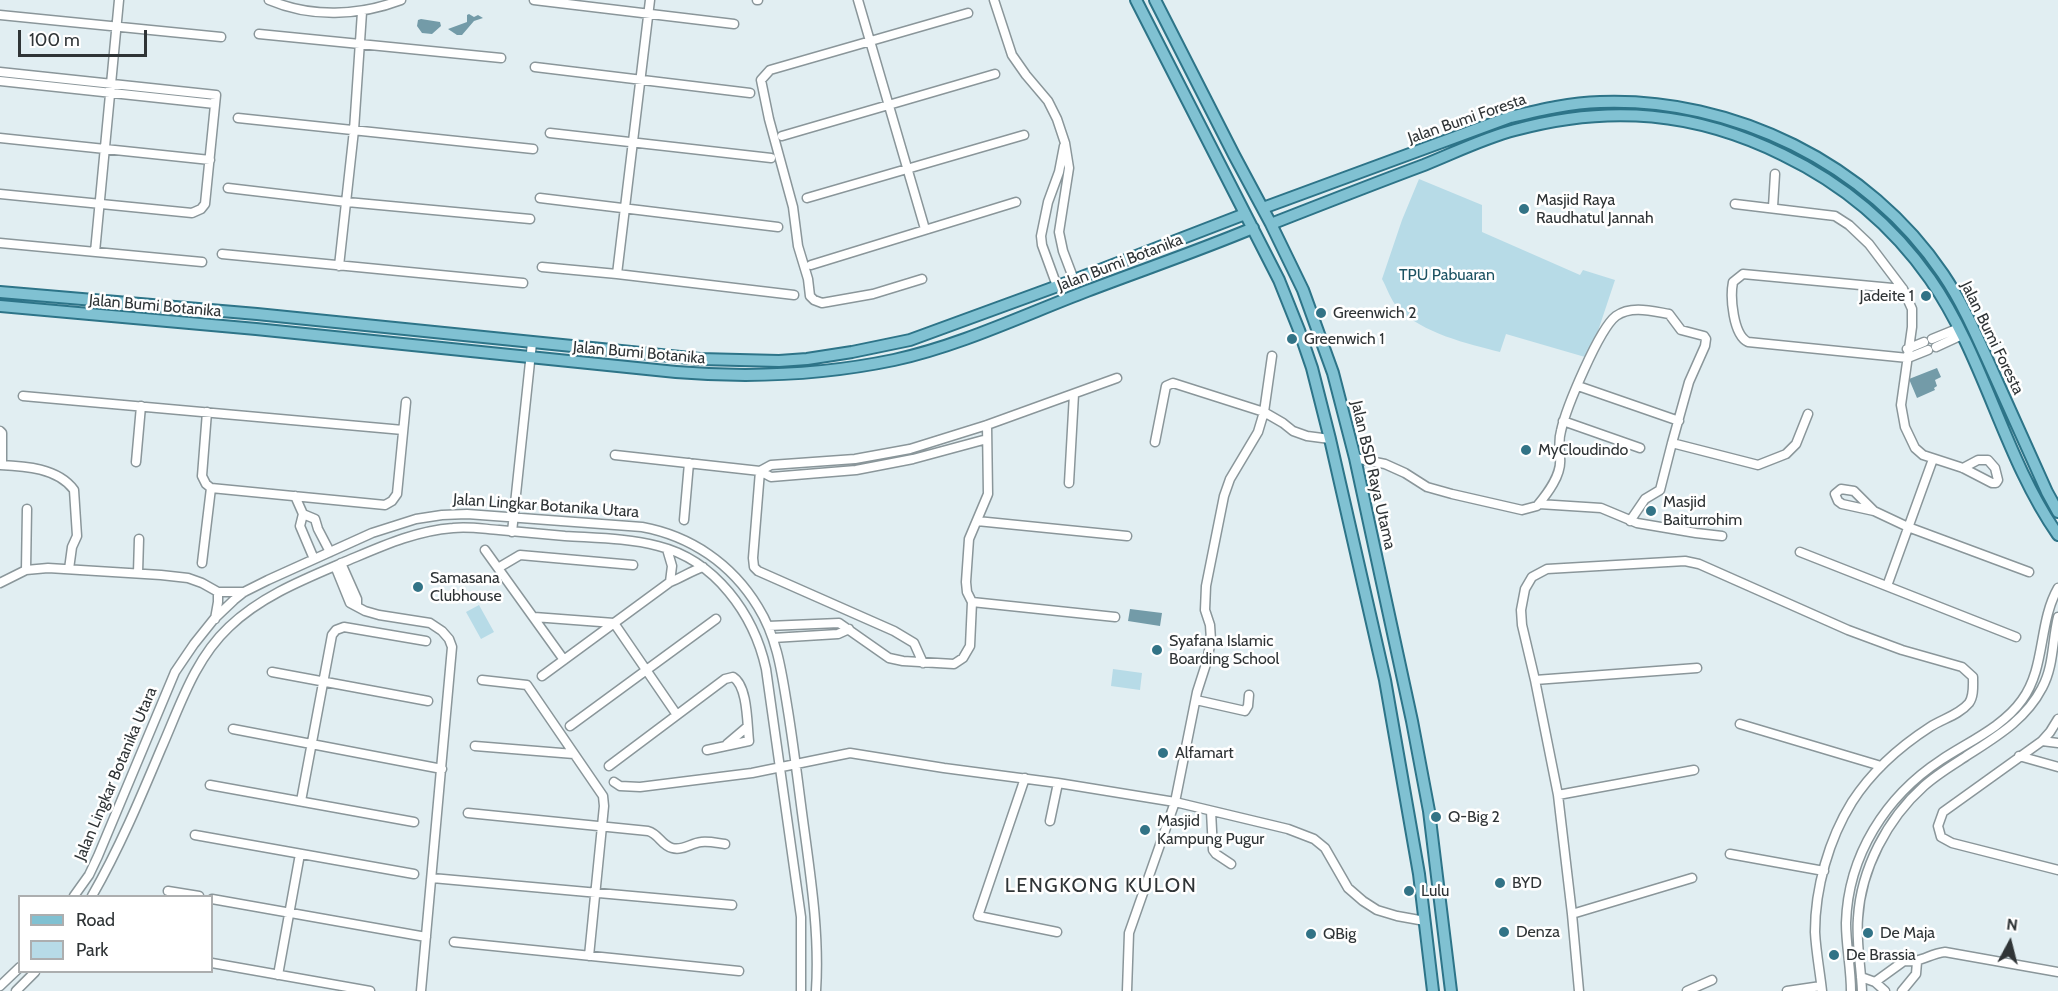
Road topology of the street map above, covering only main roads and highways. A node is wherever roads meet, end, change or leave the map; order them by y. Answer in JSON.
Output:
{"nodes":[{"id":1,"x":1136,"y":0,"type":"edge"},
{"id":2,"x":1155,"y":0,"type":"edge"},
{"id":3,"x":1467,"y":133,"type":"junction"},
{"id":4,"x":1473,"y":146,"type":"junction"},
{"id":5,"x":1263,"y":208,"type":"junction"},
{"id":6,"x":1245,"y":214,"type":"junction"},
{"id":7,"x":1271,"y":224,"type":"junction"},
{"id":8,"x":1253,"y":228,"type":"junction"},
{"id":9,"x":0,"y":292,"type":"edge"},
{"id":10,"x":0,"y":306,"type":"edge"},
{"id":11,"x":257,"y":314,"type":"junction"},
{"id":12,"x":1972,"y":326,"type":"junction"},
{"id":13,"x":256,"y":329,"type":"junction"},
{"id":14,"x":1961,"y":332,"type":"junction"},
{"id":15,"x":890,"y":344,"type":"junction"},
{"id":16,"x":894,"y":359,"type":"junction"},
{"id":17,"x":2058,"y":512,"type":"edge"},
{"id":18,"x":2058,"y":535,"type":"edge"},
{"id":19,"x":1404,"y":674,"type":"junction"},
{"id":20,"x":1385,"y":680,"type":"junction"},
{"id":21,"x":1433,"y":991,"type":"edge"},
{"id":22,"x":1451,"y":991,"type":"edge"}],
"edges":[{"from":1,"to":6,"type":"main road","name":"Jalan BSD Raya Utama"},
{"from":2,"to":5,"type":"main road","name":"Jalan BSD Raya Utama"},
{"from":3,"to":4,"type":"main road"},
{"from":3,"to":5,"type":"main road","name":"Jalan Bumi Foresta"},
{"from":3,"to":12,"type":"main road","name":"Jalan Bumi Foresta"},
{"from":4,"to":7,"type":"main road","name":"Jalan Bumi Foresta"},
{"from":4,"to":14,"type":"main road","name":"Jalan Bumi Foresta"},
{"from":5,"to":7,"type":"main road","name":"Jalan BSD Raya Utama"},
{"from":6,"to":8,"type":"main road","name":"Jalan BSD Raya Utama"},
{"from":6,"to":15,"type":"main road","name":"Jalan Bumi Botanika"},
{"from":7,"to":19,"type":"main road","name":"Jalan BSD Raya Utama"},
{"from":8,"to":16,"type":"main road","name":"Jalan Bumi Botanika"},
{"from":8,"to":20,"type":"main road","name":"Jalan BSD Raya Utama"},
{"from":9,"to":11,"type":"main road","name":"Jalan Bumi Botanika"},
{"from":10,"to":13,"type":"main road","name":"Jalan Bumi Botanika"},
{"from":11,"to":13,"type":"main road"},
{"from":11,"to":15,"type":"main road","name":"Jalan Bumi Botanika"},
{"from":12,"to":14,"type":"main road"},
{"from":12,"to":17,"type":"main road","name":"Jalan Bumi Foresta"},
{"from":13,"to":16,"type":"main road","name":"Jalan Bumi Botanika"},
{"from":14,"to":18,"type":"main road","name":"Jalan Bumi Foresta"},
{"from":15,"to":16,"type":"main road"},
{"from":19,"to":20,"type":"main road"},
{"from":19,"to":22,"type":"main road","name":"Jalan BSD Raya Utama"},
{"from":20,"to":21,"type":"main road","name":"Jalan BSD Raya Utama"}]}
